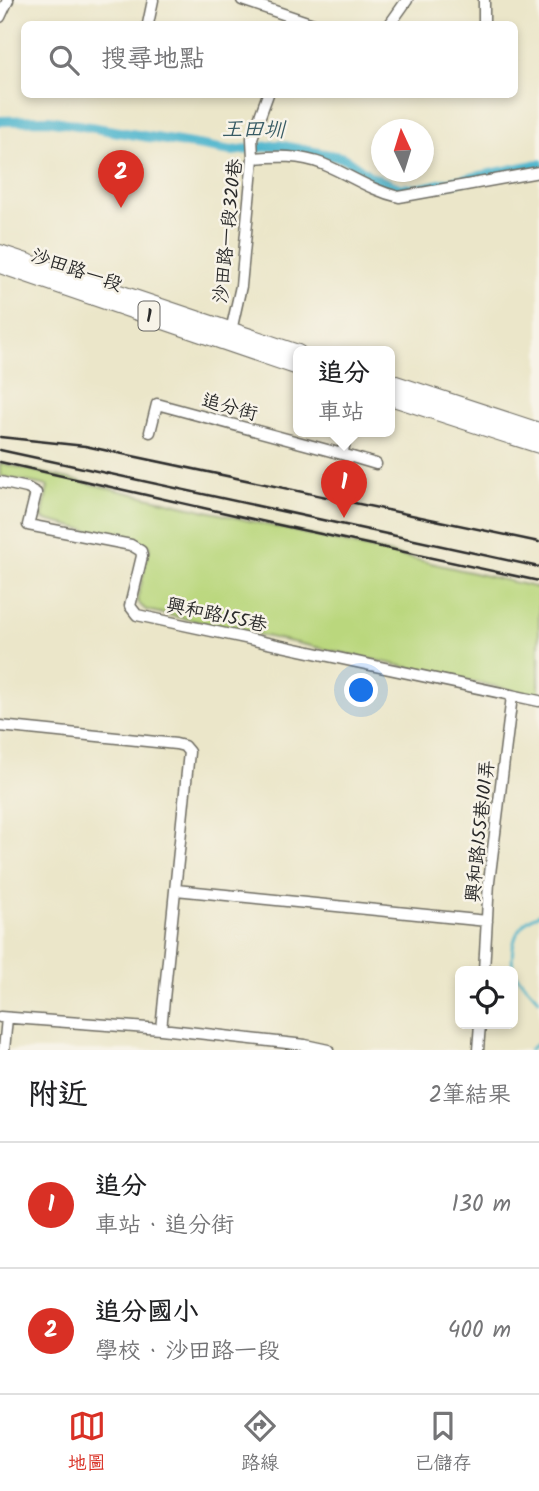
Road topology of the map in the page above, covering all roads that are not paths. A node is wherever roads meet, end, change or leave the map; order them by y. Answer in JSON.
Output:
{"nodes":[{"id":1,"x":8,"y":0,"type":"edge"},
{"id":2,"x":153,"y":0,"type":"edge"},
{"id":3,"x":243,"y":0,"type":"edge"},
{"id":4,"x":407,"y":0,"type":"edge"},
{"id":5,"x":484,"y":0,"type":"edge"},
{"id":6,"x":0,"y":16,"type":"edge"},
{"id":7,"x":149,"y":21,"type":"edge"},
{"id":8,"x":295,"y":21,"type":"edge"},
{"id":9,"x":392,"y":21,"type":"edge"},
{"id":10,"x":484,"y":21,"type":"edge"},
{"id":11,"x":267,"y":98,"type":"edge"},
{"id":12,"x":253,"y":158,"type":"junction"},
{"id":13,"x":539,"y":172,"type":"edge"},
{"id":14,"x":0,"y":253,"type":"edge"},
{"id":15,"x":0,"y":265,"type":"edge"},
{"id":16,"x":62,"y":279,"type":"junction"},
{"id":17,"x":231,"y":331,"type":"junction"},
{"id":18,"x":293,"y":351,"type":"edge"},
{"id":19,"x":293,"y":365,"type":"edge"},
{"id":20,"x":395,"y":384,"type":"edge"},
{"id":21,"x":395,"y":399,"type":"edge"},
{"id":22,"x":539,"y":431,"type":"edge"},
{"id":23,"x":150,"y":432,"type":"dead end"},
{"id":24,"x":347,"y":437,"type":"edge"},
{"id":25,"x":539,"y":445,"type":"edge"},
{"id":26,"x":342,"y":454,"type":"junction"},
{"id":27,"x":376,"y":464,"type":"dead end"},
{"id":28,"x":0,"y":482,"type":"edge"},
{"id":29,"x":512,"y":695,"type":"junction"},
{"id":30,"x":539,"y":701,"type":"edge"},
{"id":31,"x":0,"y":726,"type":"edge"},
{"id":32,"x":176,"y":890,"type":"junction"},
{"id":33,"x":487,"y":921,"type":"junction"},
{"id":34,"x":484,"y":966,"type":"edge"},
{"id":35,"x":4,"y":1017,"type":"edge"},
{"id":36,"x":161,"y":1029,"type":"junction"},
{"id":37,"x":480,"y":1029,"type":"edge"},
{"id":38,"x":4,"y":1050,"type":"edge"},
{"id":39,"x":328,"y":1050,"type":"edge"},
{"id":40,"x":478,"y":1050,"type":"edge"}],
"edges":[{"from":1,"to":6,"type":"street"},
{"from":2,"to":7,"type":"street"},
{"from":3,"to":8,"type":"street"},
{"from":4,"to":9,"type":"street"},
{"from":5,"to":10,"type":"street"},
{"from":11,"to":12,"type":"street","name":"沙田路一段320巷"},
{"from":12,"to":13,"type":"street"},
{"from":12,"to":17,"type":"street","name":"沙田路一段320巷"},
{"from":14,"to":16,"type":"main road","name":"沙田路一段","number":"1"},
{"from":15,"to":16,"type":"main road","name":"沙田路一段","number":"1"},
{"from":16,"to":17,"type":"main road","name":"沙田路一段","number":"1"},
{"from":16,"to":19,"type":"main road","name":"沙田路一段","number":"1"},
{"from":17,"to":18,"type":"main road","name":"沙田路一段","number":"1"},
{"from":20,"to":22,"type":"main road"},
{"from":21,"to":25,"type":"main road"},
{"from":23,"to":26,"type":"street","name":"追分街"},
{"from":24,"to":26,"type":"street"},
{"from":26,"to":27,"type":"street"},
{"from":28,"to":29,"type":"street","name":"興和路155巷"},
{"from":29,"to":30,"type":"street","name":"興和路155巷"},
{"from":29,"to":33,"type":"street","name":"興和路155巷101弄"},
{"from":31,"to":32,"type":"street"},
{"from":32,"to":33,"type":"street"},
{"from":32,"to":36,"type":"street"},
{"from":33,"to":34,"type":"street","name":"興和路155巷101弄"},
{"from":35,"to":36,"type":"street"},
{"from":35,"to":38,"type":"street"},
{"from":36,"to":39,"type":"street"},
{"from":37,"to":40,"type":"street"}]}
